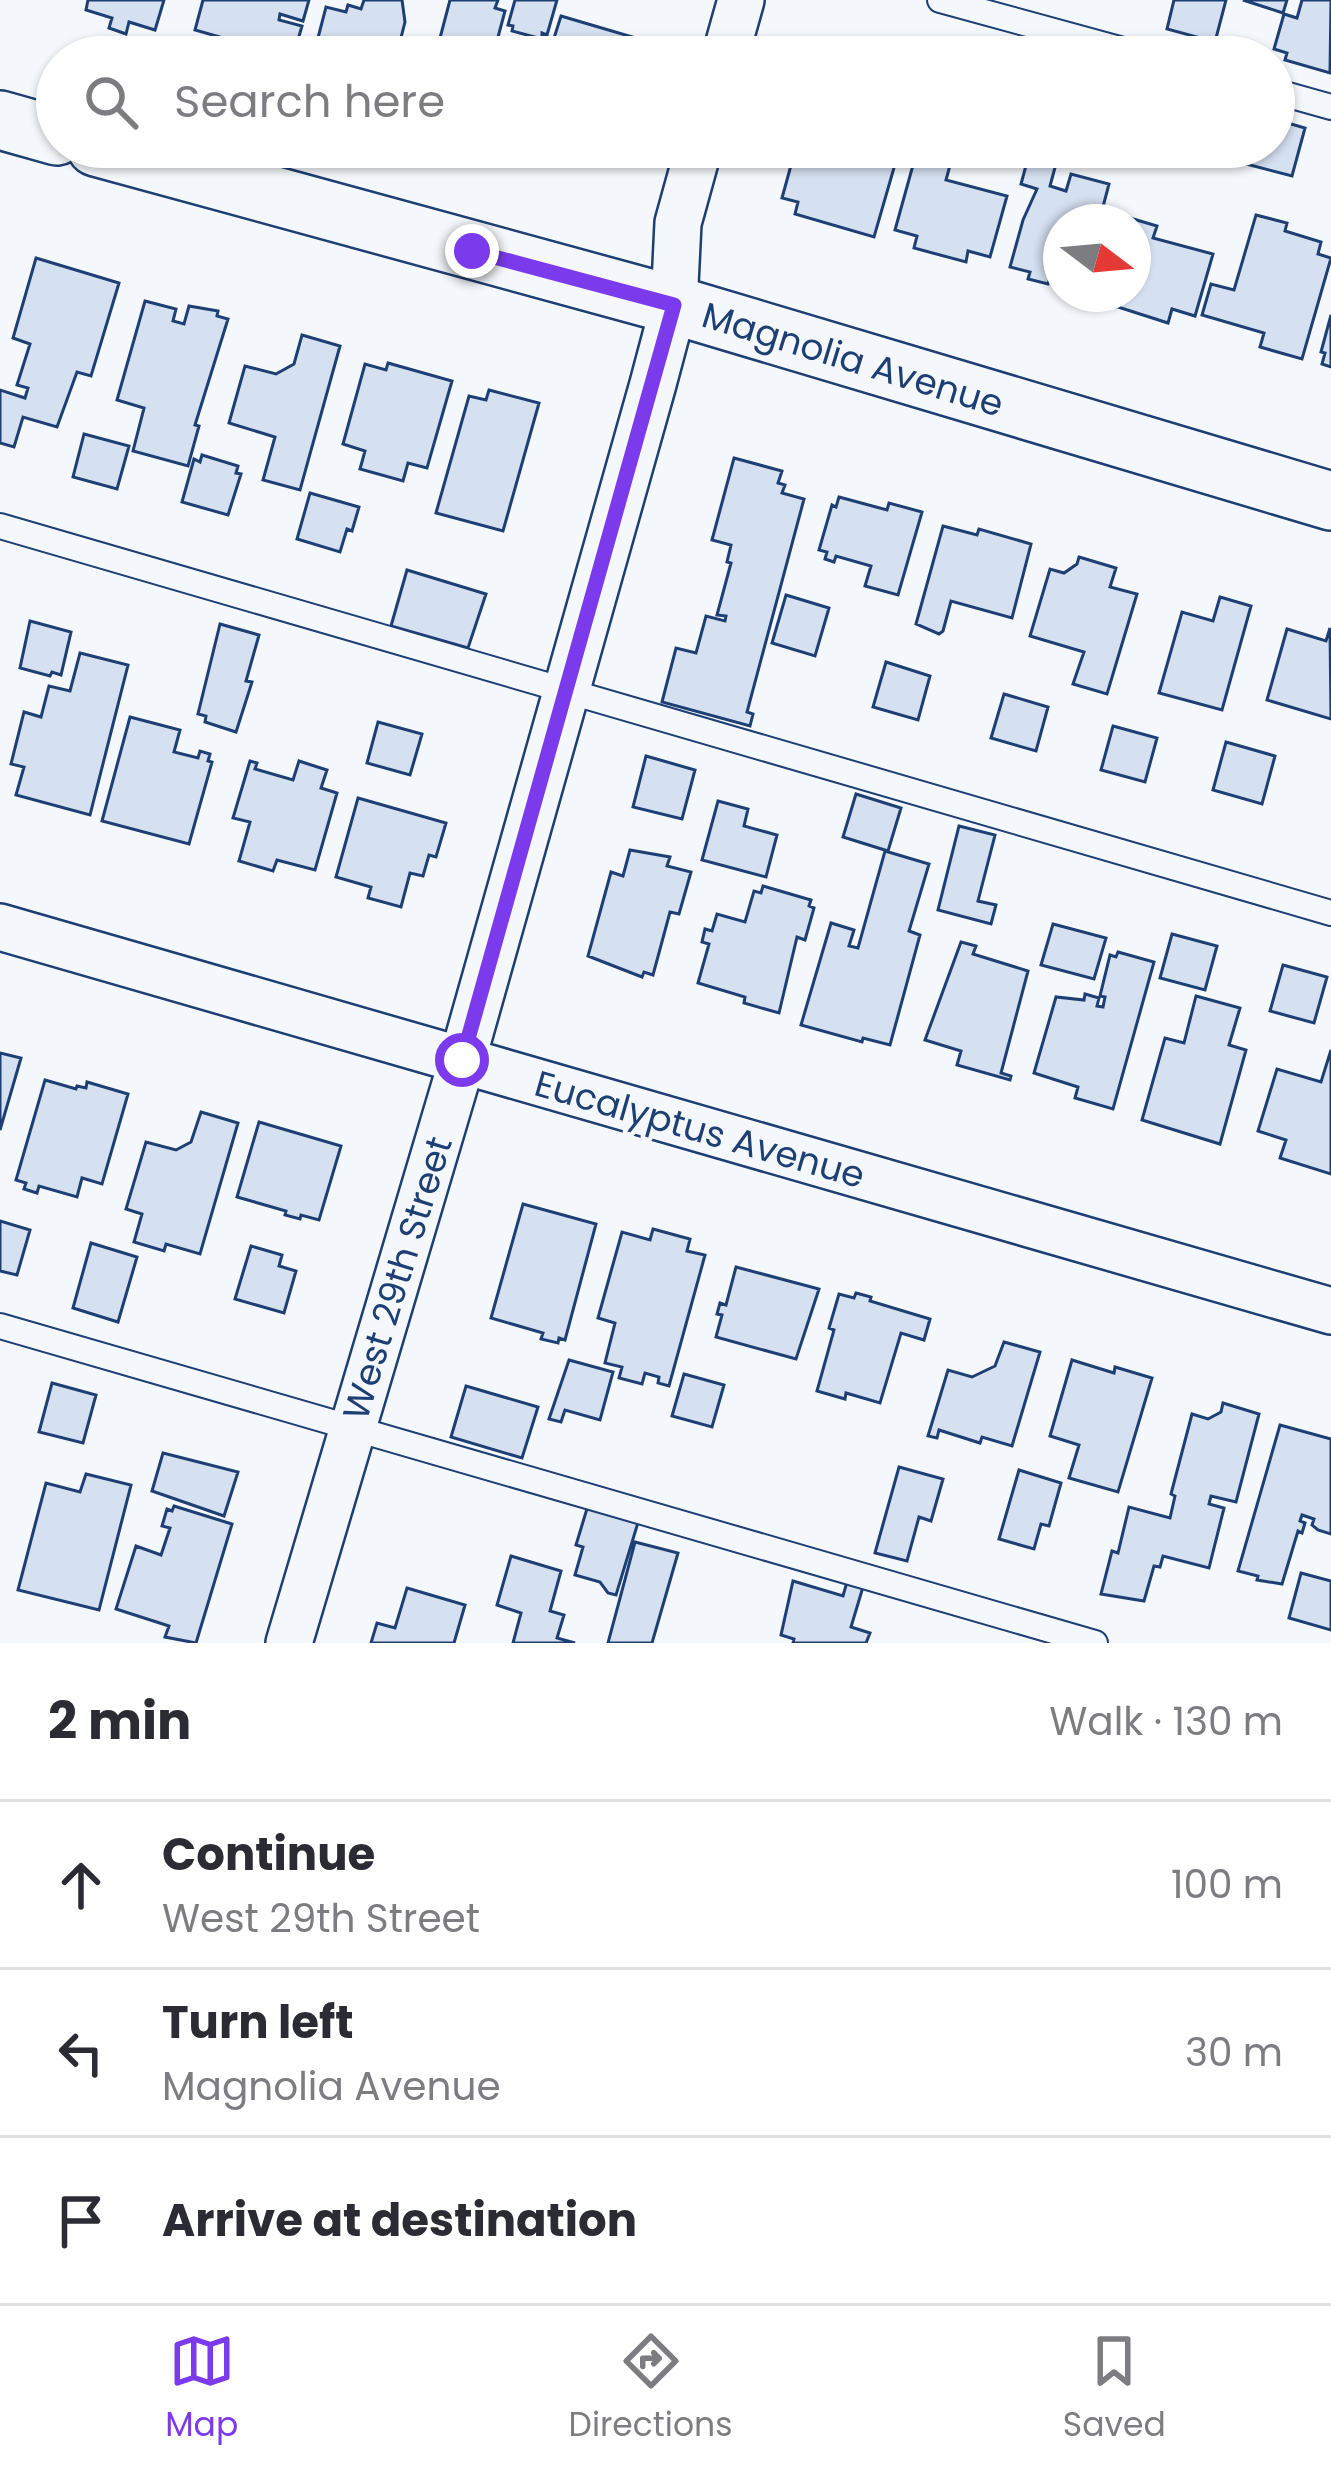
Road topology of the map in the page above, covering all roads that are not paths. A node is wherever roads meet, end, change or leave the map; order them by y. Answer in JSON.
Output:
{"nodes":[{"id":1,"x":741,"y":0,"type":"edge"},
{"id":2,"x":940,"y":0,"type":"edge"},
{"id":3,"x":731,"y":36,"type":"edge"},
{"id":4,"x":1072,"y":36,"type":"edge"},
{"id":5,"x":1295,"y":97,"type":"edge"},
{"id":6,"x":1331,"y":107,"type":"edge"},
{"id":7,"x":0,"y":120,"type":"edge"},
{"id":8,"x":36,"y":130,"type":"edge"},
{"id":9,"x":173,"y":168,"type":"edge"},
{"id":10,"x":694,"y":168,"type":"edge"},
{"id":11,"x":674,"y":305,"type":"junction"},
{"id":12,"x":1331,"y":501,"type":"edge"},
{"id":13,"x":0,"y":526,"type":"edge"},
{"id":14,"x":566,"y":689,"type":"junction"},
{"id":15,"x":1331,"y":913,"type":"edge"},
{"id":16,"x":0,"y":927,"type":"edge"},
{"id":17,"x":462,"y":1060,"type":"junction"},
{"id":18,"x":1331,"y":1311,"type":"edge"},
{"id":19,"x":0,"y":1326,"type":"edge"},
{"id":20,"x":351,"y":1430,"type":"junction"},
{"id":21,"x":289,"y":1643,"type":"edge"},
{"id":22,"x":1095,"y":1643,"type":"edge"}],
"edges":[{"from":1,"to":3,"type":"street"},
{"from":2,"to":4,"type":"lane"},
{"from":5,"to":6,"type":"lane"},
{"from":7,"to":8,"type":"street"},
{"from":9,"to":11,"type":"street","name":"Magnolia Avenue"},
{"from":10,"to":11,"type":"street","name":"West 29th Street"},
{"from":11,"to":12,"type":"street","name":"Magnolia Avenue"},
{"from":11,"to":14,"type":"street","name":"West 29th Street"},
{"from":13,"to":14,"type":"lane"},
{"from":14,"to":15,"type":"lane"},
{"from":14,"to":17,"type":"street","name":"West 29th Street"},
{"from":16,"to":17,"type":"street","name":"Eucalyptus Avenue"},
{"from":17,"to":18,"type":"street","name":"Eucalyptus Avenue"},
{"from":17,"to":20,"type":"street","name":"West 29th Street"},
{"from":19,"to":20,"type":"lane"},
{"from":20,"to":21,"type":"street","name":"West 29th Street"},
{"from":20,"to":22,"type":"lane"}]}
